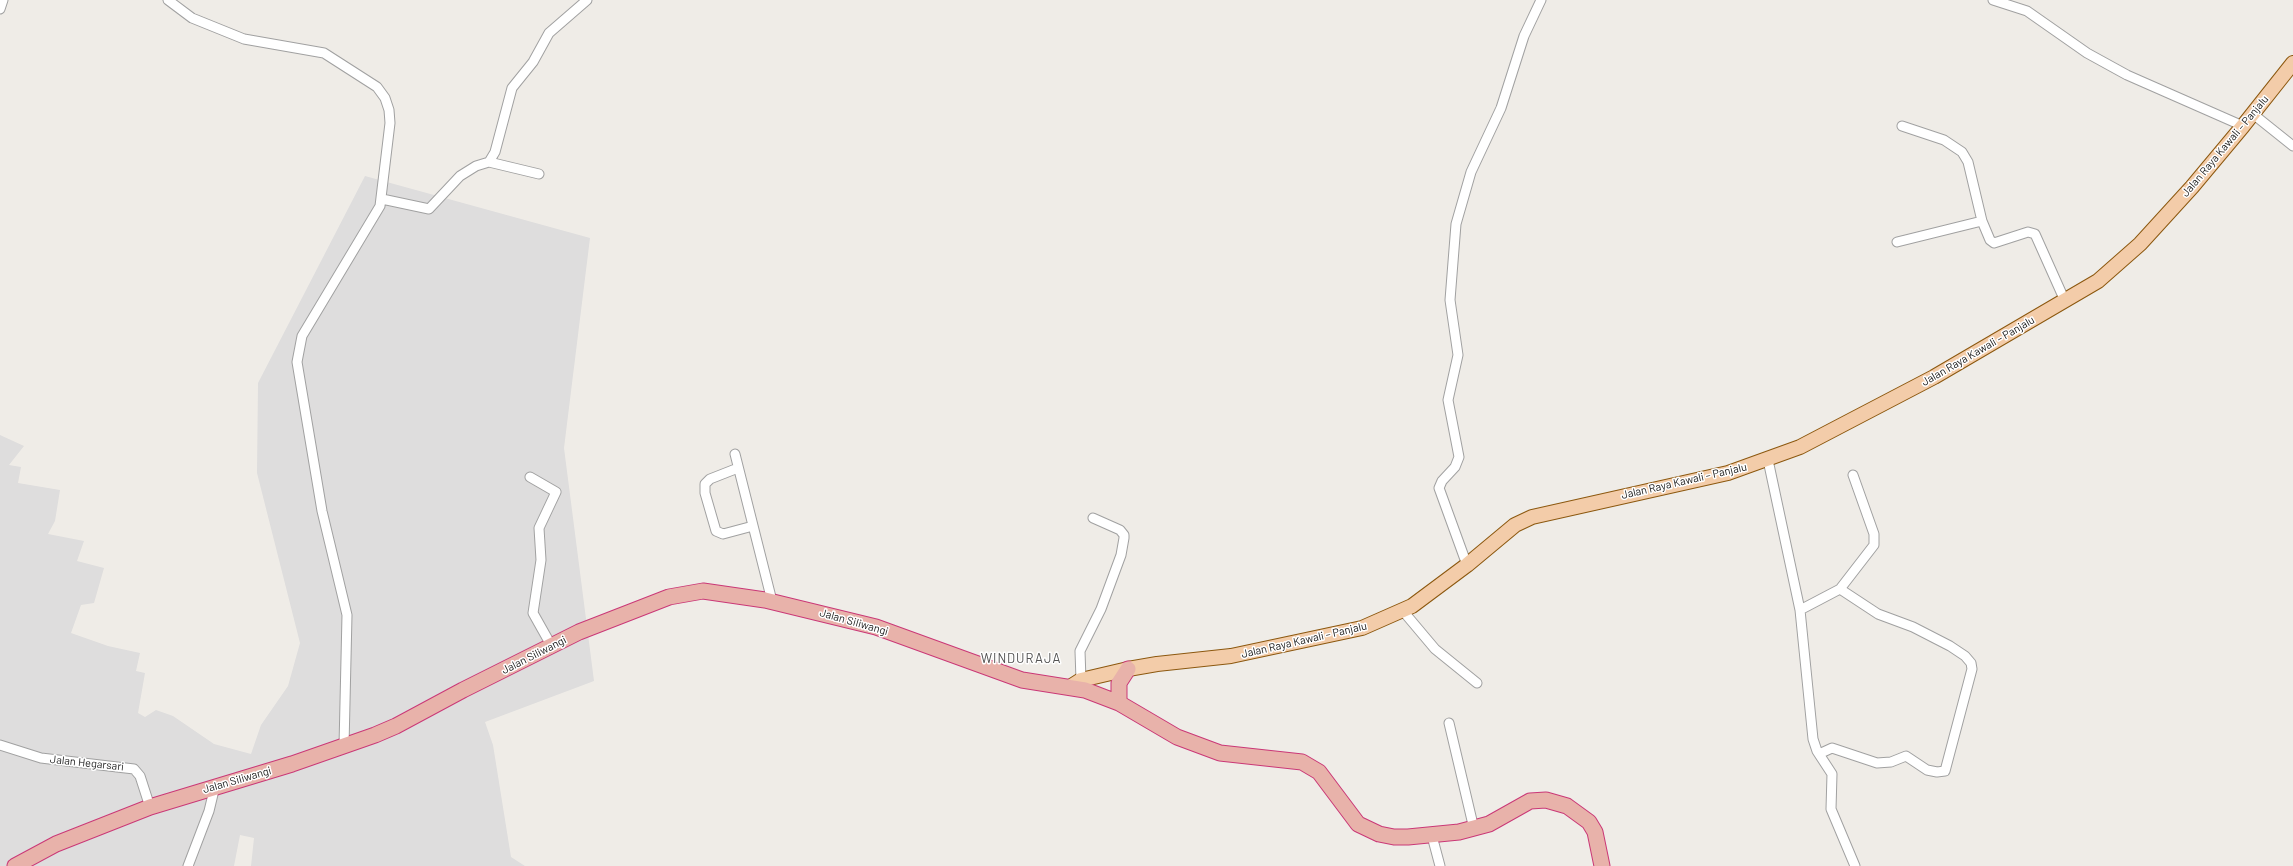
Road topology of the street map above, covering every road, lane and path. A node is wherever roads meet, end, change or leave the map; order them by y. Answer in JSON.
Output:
{"nodes":[{"id":1,"x":3,"y":0,"type":"edge"},
{"id":2,"x":168,"y":0,"type":"edge"},
{"id":3,"x":587,"y":0,"type":"edge"},
{"id":4,"x":1541,"y":0,"type":"edge"},
{"id":5,"x":1993,"y":0,"type":"edge"},
{"id":6,"x":0,"y":9,"type":"edge"},
{"id":7,"x":2293,"y":63,"type":"edge"},
{"id":8,"x":2253,"y":114,"type":"junction"},
{"id":9,"x":1902,"y":126,"type":"dead end"},
{"id":10,"x":2243,"y":126,"type":"junction"},
{"id":11,"x":2293,"y":146,"type":"edge"},
{"id":12,"x":489,"y":162,"type":"junction"},
{"id":13,"x":539,"y":174,"type":"dead end"},
{"id":14,"x":382,"y":199,"type":"junction"},
{"id":15,"x":1982,"y":221,"type":"junction"},
{"id":16,"x":1897,"y":242,"type":"dead end"},
{"id":17,"x":2065,"y":301,"type":"junction"},
{"id":18,"x":735,"y":454,"type":"dead end"},
{"id":19,"x":1768,"y":460,"type":"junction"},
{"id":20,"x":738,"y":468,"type":"junction"},
{"id":21,"x":1853,"y":475,"type":"dead end"},
{"id":22,"x":530,"y":477,"type":"dead end"},
{"id":23,"x":1092,"y":518,"type":"dead end"},
{"id":24,"x":753,"y":526,"type":"junction"},
{"id":25,"x":1467,"y":565,"type":"junction"},
{"id":26,"x":1840,"y":589,"type":"junction"},
{"id":27,"x":772,"y":601,"type":"junction"},
{"id":28,"x":1800,"y":610,"type":"junction"},
{"id":29,"x":1403,"y":611,"type":"junction"},
{"id":30,"x":552,"y":645,"type":"junction"},
{"id":31,"x":1128,"y":669,"type":"junction"},
{"id":32,"x":1477,"y":683,"type":"dead end"},
{"id":33,"x":1075,"y":684,"type":"junction"},
{"id":34,"x":1119,"y":703,"type":"junction"},
{"id":35,"x":1449,"y":724,"type":"dead end"},
{"id":36,"x":0,"y":745,"type":"edge"},
{"id":37,"x":344,"y":746,"type":"junction"},
{"id":38,"x":1819,"y":754,"type":"junction"},
{"id":39,"x":215,"y":786,"type":"junction"},
{"id":40,"x":150,"y":807,"type":"junction"},
{"id":41,"x":1474,"y":829,"type":"junction"},
{"id":42,"x":1432,"y":836,"type":"junction"},
{"id":43,"x":15,"y":866,"type":"edge"},
{"id":44,"x":188,"y":866,"type":"edge"},
{"id":45,"x":1440,"y":866,"type":"edge"},
{"id":46,"x":1602,"y":866,"type":"edge"},
{"id":47,"x":1855,"y":866,"type":"edge"}],
"edges":[{"from":1,"to":6,"type":"street"},
{"from":2,"to":14,"type":"street"},
{"from":3,"to":12,"type":"street"},
{"from":4,"to":25,"type":"street"},
{"from":5,"to":10,"type":"street"},
{"from":7,"to":8,"type":"main road","name":"Jalan Raya Kawali – Panjalu"},
{"from":8,"to":10,"type":"main road","name":"Jalan Raya Kawali – Panjalu"},
{"from":8,"to":11,"type":"street"},
{"from":9,"to":15,"type":"street"},
{"from":10,"to":17,"type":"main road","name":"Jalan Raya Kawali – Panjalu"},
{"from":12,"to":13,"type":"street"},
{"from":12,"to":14,"type":"street"},
{"from":14,"to":37,"type":"street"},
{"from":15,"to":16,"type":"street"},
{"from":15,"to":17,"type":"street"},
{"from":17,"to":19,"type":"main road","name":"Jalan Raya Kawali – Panjalu"},
{"from":18,"to":20,"type":"street"},
{"from":19,"to":25,"type":"main road","name":"Jalan Raya Kawali – Panjalu"},
{"from":19,"to":28,"type":"street"},
{"from":20,"to":24,"type":"street"},
{"from":20,"to":24,"type":"street"},
{"from":21,"to":26,"type":"street"},
{"from":22,"to":30,"type":"street"},
{"from":23,"to":33,"type":"street"},
{"from":24,"to":27,"type":"street"},
{"from":25,"to":29,"type":"main road","name":"Jalan Raya Kawali – Panjalu"},
{"from":26,"to":28,"type":"street"},
{"from":26,"to":38,"type":"street"},
{"from":27,"to":30,"type":"highway","name":"Jalan Siliwangi"},
{"from":27,"to":33,"type":"highway","name":"Jalan Siliwangi"},
{"from":28,"to":38,"type":"street"},
{"from":29,"to":31,"type":"main road","name":"Jalan Raya Kawali – Panjalu"},
{"from":29,"to":32,"type":"street"},
{"from":30,"to":37,"type":"highway","name":"Jalan Siliwangi"},
{"from":31,"to":33,"type":"main road","name":"Jalan Raya Kawali – Panjalu"},
{"from":31,"to":34,"type":"highway"},
{"from":33,"to":34,"type":"highway","name":"Jalan Siliwangi"},
{"from":34,"to":42,"type":"highway","name":"Jalan Siliwangi"},
{"from":35,"to":41,"type":"street"},
{"from":36,"to":40,"type":"street","name":"Jalan Hegarsari"},
{"from":37,"to":39,"type":"highway","name":"Jalan Siliwangi"},
{"from":38,"to":47,"type":"street"},
{"from":39,"to":40,"type":"highway","name":"Jalan Siliwangi"},
{"from":39,"to":44,"type":"street"},
{"from":40,"to":43,"type":"highway","name":"Jalan Siliwangi"},
{"from":41,"to":42,"type":"highway","name":"Jalan Siliwangi"},
{"from":41,"to":46,"type":"highway","name":"Jalan Siliwangi"},
{"from":42,"to":45,"type":"street"}]}
